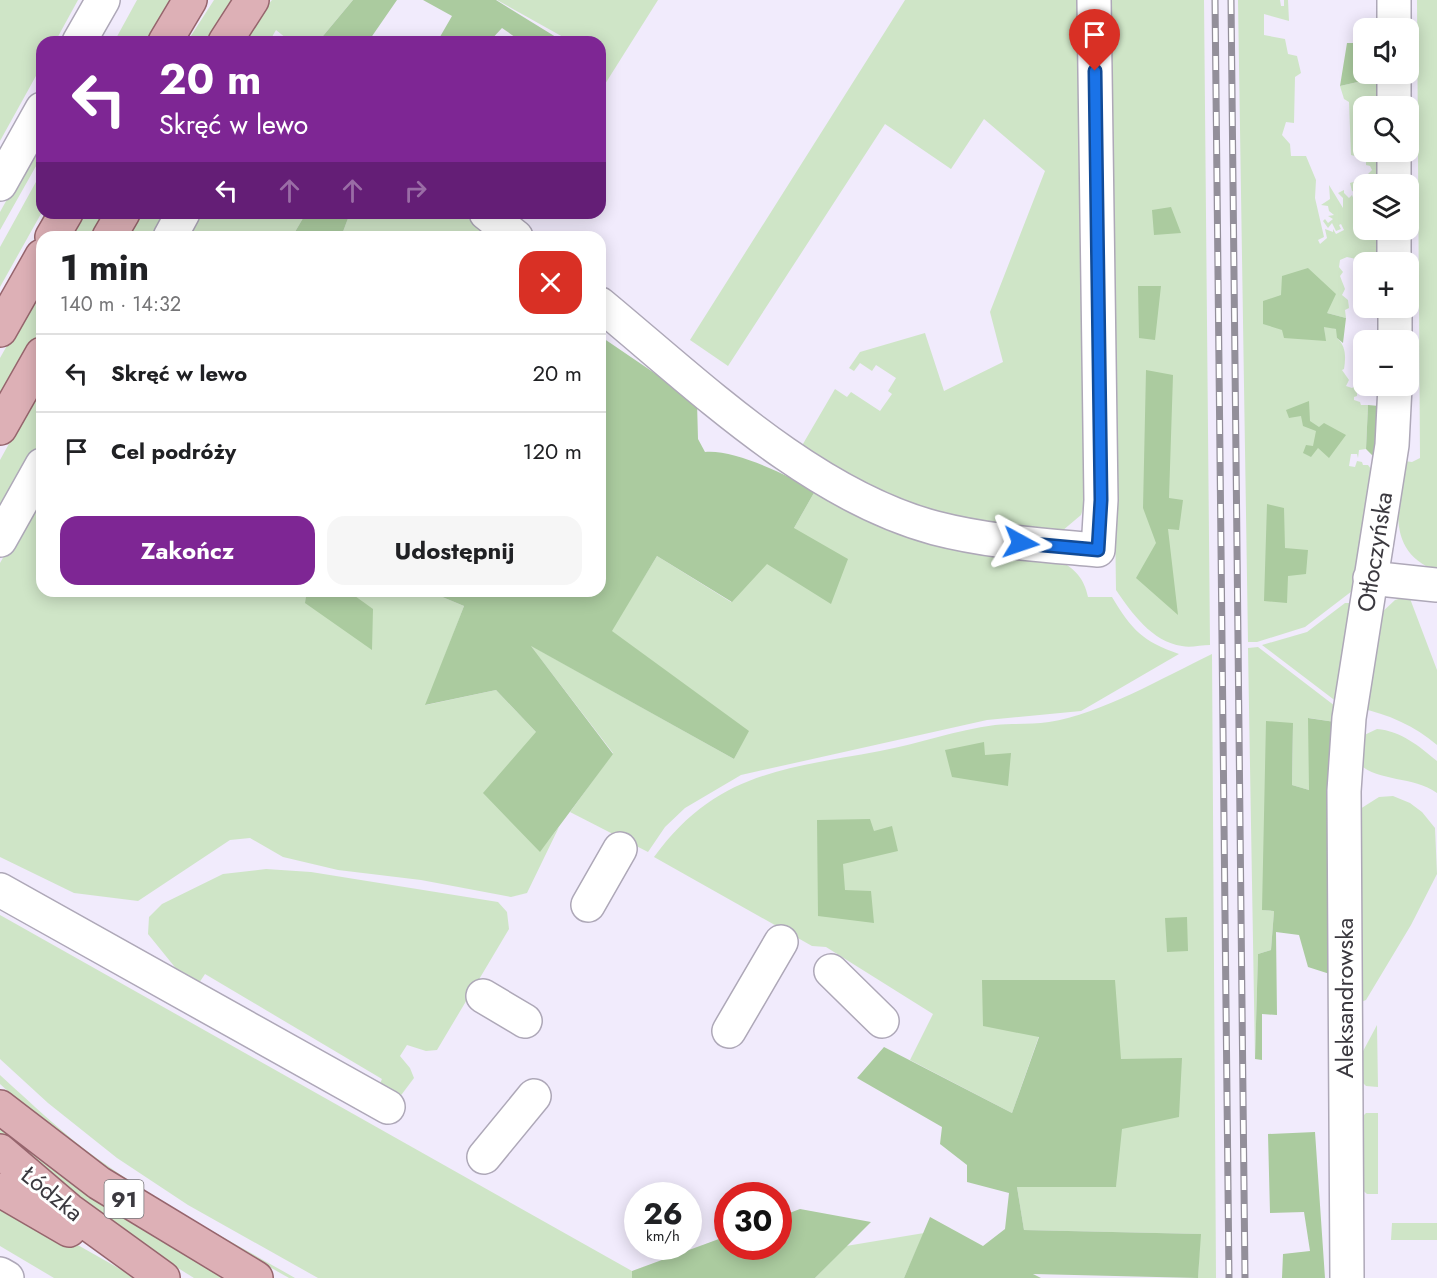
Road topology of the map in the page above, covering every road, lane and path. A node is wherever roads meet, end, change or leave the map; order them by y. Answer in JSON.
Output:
{"nodes":[{"id":1,"x":103,"y":0,"type":"edge"},
{"id":2,"x":190,"y":0,"type":"edge"},
{"id":3,"x":252,"y":0,"type":"edge"},
{"id":4,"x":1094,"y":0,"type":"edge"},
{"id":5,"x":1394,"y":0,"type":"edge"},
{"id":6,"x":1394,"y":18,"type":"edge"},
{"id":7,"x":82,"y":36,"type":"edge"},
{"id":8,"x":169,"y":36,"type":"edge"},
{"id":9,"x":229,"y":36,"type":"edge"},
{"id":10,"x":36,"y":120,"type":"edge"},
{"id":11,"x":0,"y":184,"type":"edge"},
{"id":12,"x":494,"y":219,"type":"edge"},
{"id":13,"x":508,"y":231,"type":"edge"},
{"id":14,"x":36,"y":267,"type":"edge"},
{"id":15,"x":606,"y":309,"type":"edge"},
{"id":16,"x":0,"y":330,"type":"edge"},
{"id":17,"x":36,"y":365,"type":"edge"},
{"id":18,"x":1394,"y":396,"type":"edge"},
{"id":19,"x":0,"y":428,"type":"edge"},
{"id":20,"x":36,"y":476,"type":"edge"},
{"id":21,"x":0,"y":540,"type":"edge"},
{"id":22,"x":1370,"y":578,"type":"junction"},
{"id":23,"x":1437,"y":585,"type":"edge"},
{"id":24,"x":1349,"y":718,"type":"joint"},
{"id":25,"x":621,"y":849,"type":"dead end"},
{"id":26,"x":0,"y":890,"type":"edge"},
{"id":27,"x":588,"y":905,"type":"dead end"},
{"id":28,"x":781,"y":942,"type":"dead end"},
{"id":29,"x":831,"y":971,"type":"dead end"},
{"id":30,"x":483,"y":996,"type":"dead end"},
{"id":31,"x":525,"y":1021,"type":"dead end"},
{"id":32,"x":882,"y":1021,"type":"dead end"},
{"id":33,"x":729,"y":1031,"type":"dead end"},
{"id":34,"x":534,"y":1096,"type":"dead end"},
{"id":35,"x":0,"y":1107,"type":"edge"},
{"id":36,"x":388,"y":1107,"type":"dead end"},
{"id":37,"x":0,"y":1151,"type":"edge"},
{"id":38,"x":484,"y":1157,"type":"dead end"},
{"id":39,"x":0,"y":1190,"type":"edge"},
{"id":40,"x":0,"y":1274,"type":"edge"},
{"id":41,"x":7,"y":1278,"type":"edge"},
{"id":42,"x":158,"y":1278,"type":"edge"},
{"id":43,"x":163,"y":1278,"type":"edge"},
{"id":44,"x":256,"y":1278,"type":"edge"},
{"id":45,"x":1347,"y":1278,"type":"edge"}],
"edges":[{"from":1,"to":7,"type":"street"},
{"from":2,"to":8,"type":"main road"},
{"from":3,"to":9,"type":"main road"},
{"from":4,"to":15,"type":"street"},
{"from":5,"to":6,"type":"street"},
{"from":10,"to":11,"type":"street"},
{"from":12,"to":13,"type":"street"},
{"from":14,"to":16,"type":"main road"},
{"from":17,"to":19,"type":"main road"},
{"from":18,"to":22,"type":"street","name":"Otłoczyńska"},
{"from":20,"to":21,"type":"street"},
{"from":22,"to":23,"type":"street"},
{"from":22,"to":24,"type":"street","name":"Otłoczyńska"},
{"from":24,"to":45,"type":"street","name":"Aleksandrowska"},
{"from":25,"to":27,"type":"street"},
{"from":26,"to":36,"type":"street"},
{"from":28,"to":33,"type":"street"},
{"from":29,"to":32,"type":"street"},
{"from":30,"to":31,"type":"street"},
{"from":34,"to":38,"type":"street"},
{"from":35,"to":44,"type":"main road","name":"Łódzka","number":"91"},
{"from":37,"to":43,"type":"main road","name":"Łódzka","number":"91"},
{"from":39,"to":42,"type":"main road"},
{"from":40,"to":41,"type":"street"}]}
